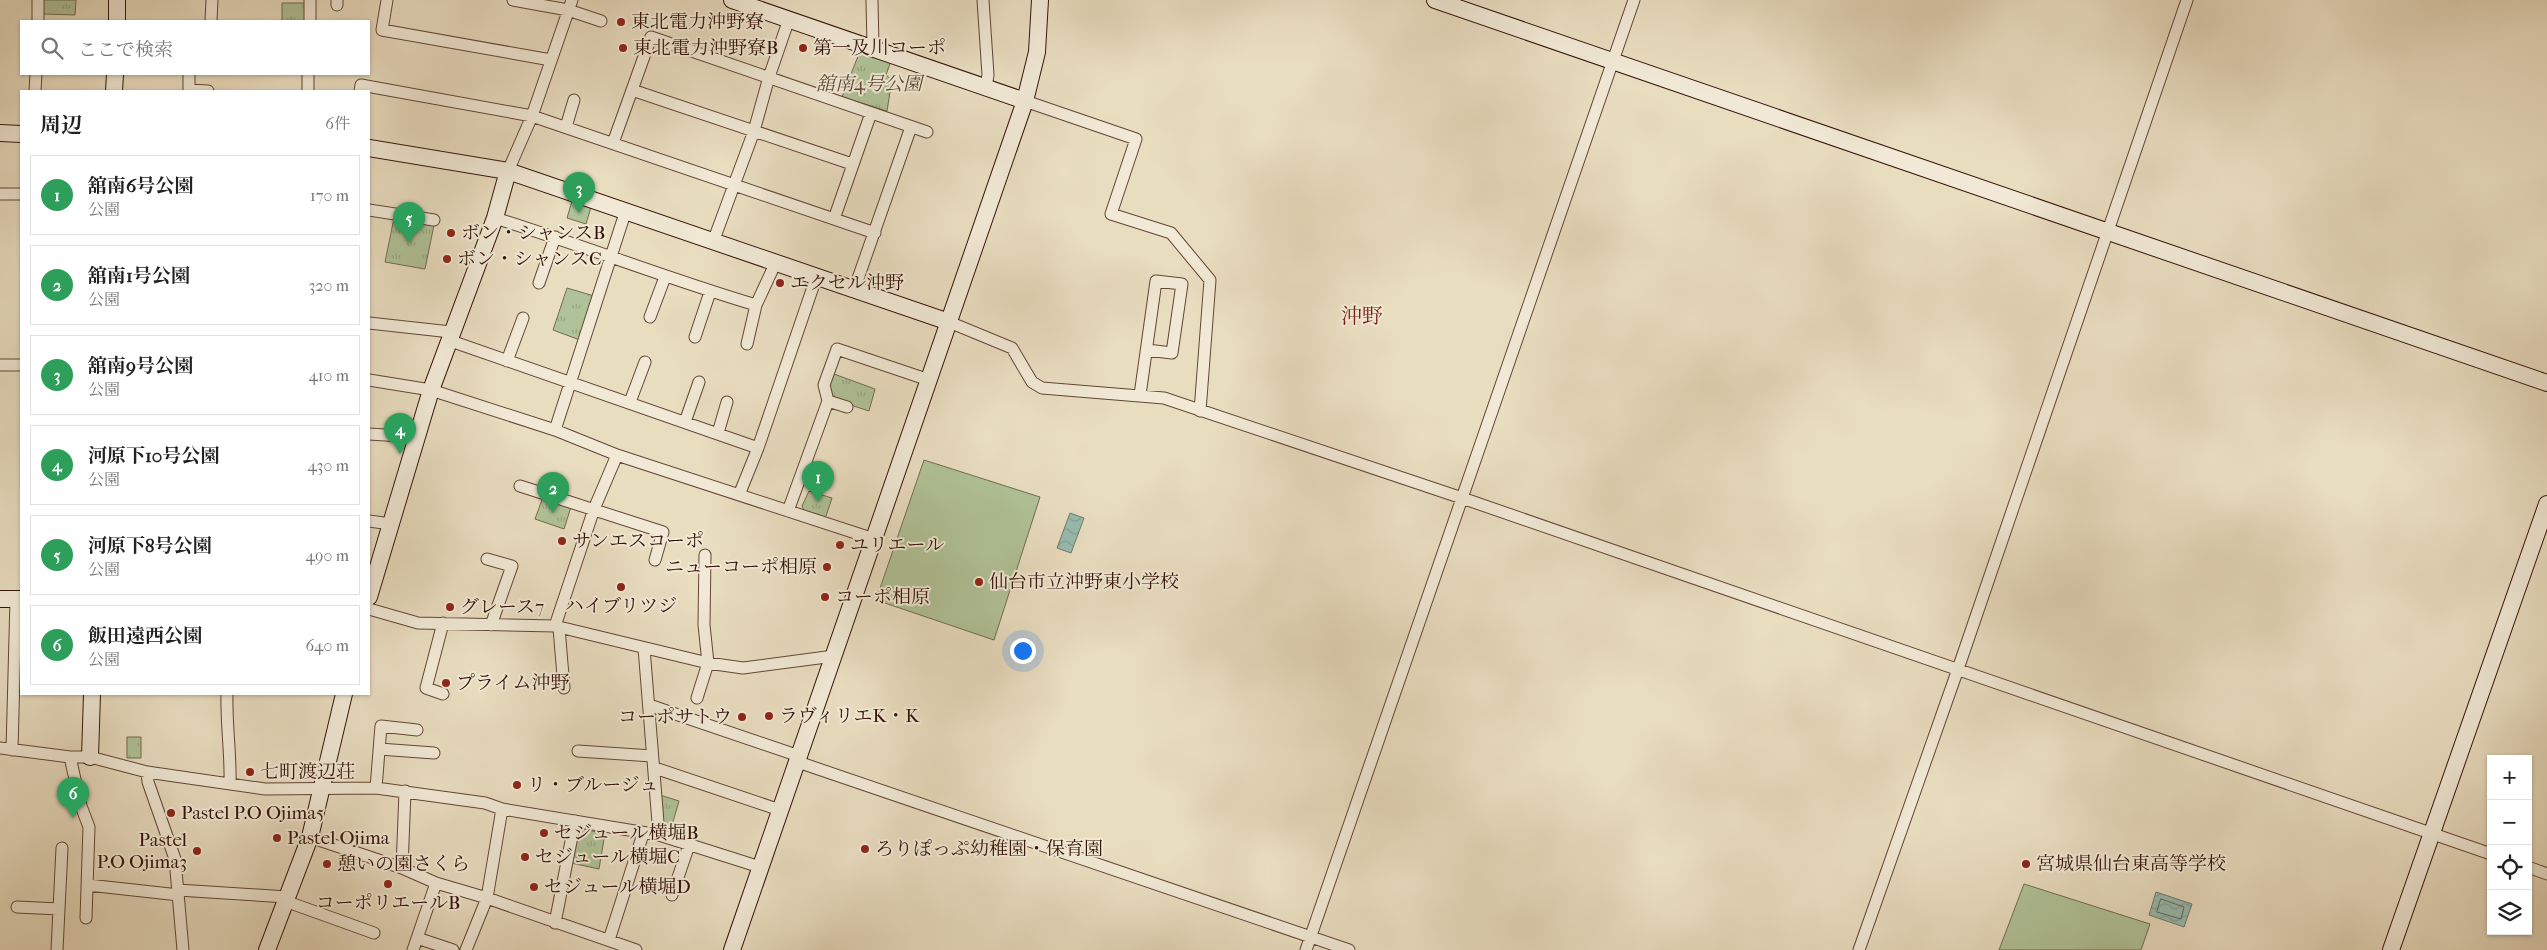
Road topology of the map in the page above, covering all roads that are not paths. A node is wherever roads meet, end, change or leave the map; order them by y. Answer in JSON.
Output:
{"nodes":[{"id":1,"x":38,"y":0,"type":"edge"},
{"id":2,"x":117,"y":0,"type":"edge"},
{"id":3,"x":212,"y":0,"type":"edge"},
{"id":4,"x":310,"y":0,"type":"edge"},
{"id":5,"x":387,"y":0,"type":"edge"},
{"id":6,"x":513,"y":0,"type":"edge"},
{"id":7,"x":732,"y":0,"type":"edge"},
{"id":8,"x":872,"y":0,"type":"edge"},
{"id":9,"x":983,"y":0,"type":"edge"},
{"id":10,"x":1040,"y":0,"type":"edge"},
{"id":11,"x":1435,"y":0,"type":"edge"},
{"id":12,"x":1634,"y":0,"type":"edge"},
{"id":13,"x":2187,"y":0,"type":"edge"},
{"id":14,"x":570,"y":5,"type":"edge"},
{"id":15,"x":790,"y":19,"type":"junction"},
{"id":16,"x":38,"y":20,"type":"edge"},
{"id":17,"x":117,"y":20,"type":"edge"},
{"id":18,"x":211,"y":20,"type":"edge"},
{"id":19,"x":310,"y":20,"type":"edge"},
{"id":20,"x":601,"y":21,"type":"dead end"},
{"id":21,"x":874,"y":47,"type":"junction"},
{"id":22,"x":551,"y":60,"type":"junction"},
{"id":23,"x":1614,"y":60,"type":"junction"},
{"id":24,"x":36,"y":75,"type":"edge"},
{"id":25,"x":115,"y":75,"type":"edge"},
{"id":26,"x":190,"y":75,"type":"edge"},
{"id":27,"x":308,"y":75,"type":"edge"},
{"id":28,"x":769,"y":77,"type":"junction"},
{"id":29,"x":986,"y":87,"type":"junction"},
{"id":30,"x":35,"y":90,"type":"edge"},
{"id":31,"x":114,"y":90,"type":"edge"},
{"id":32,"x":189,"y":90,"type":"edge"},
{"id":33,"x":308,"y":90,"type":"edge"},
{"id":34,"x":360,"y":90,"type":"edge"},
{"id":35,"x":632,"y":90,"type":"junction"},
{"id":36,"x":574,"y":100,"type":"dead end"},
{"id":37,"x":1025,"y":101,"type":"junction"},
{"id":38,"x":871,"y":112,"type":"junction"},
{"id":39,"x":532,"y":116,"type":"junction"},
{"id":40,"x":566,"y":127,"type":"junction"},
{"id":41,"x":911,"y":127,"type":"junction"},
{"id":42,"x":754,"y":132,"type":"junction"},
{"id":43,"x":927,"y":132,"type":"dead end"},
{"id":44,"x":0,"y":133,"type":"edge"},
{"id":45,"x":20,"y":134,"type":"edge"},
{"id":46,"x":613,"y":143,"type":"junction"},
{"id":47,"x":370,"y":148,"type":"edge"},
{"id":48,"x":852,"y":164,"type":"junction"},
{"id":49,"x":508,"y":171,"type":"junction"},
{"id":50,"x":733,"y":185,"type":"junction"},
{"id":51,"x":0,"y":194,"type":"edge"},
{"id":52,"x":20,"y":194,"type":"edge"},
{"id":53,"x":370,"y":210,"type":"edge"},
{"id":54,"x":626,"y":210,"type":"junction"},
{"id":55,"x":494,"y":218,"type":"junction"},
{"id":56,"x":834,"y":219,"type":"junction"},
{"id":57,"x":434,"y":220,"type":"dead end"},
{"id":58,"x":2108,"y":231,"type":"junction"},
{"id":59,"x":875,"y":233,"type":"junction"},
{"id":60,"x":555,"y":237,"type":"junction"},
{"id":61,"x":713,"y":242,"type":"junction"},
{"id":62,"x":611,"y":256,"type":"junction"},
{"id":63,"x":776,"y":262,"type":"junction"},
{"id":64,"x":665,"y":277,"type":"junction"},
{"id":65,"x":816,"y":278,"type":"junction"},
{"id":66,"x":540,"y":283,"type":"dead end"},
{"id":67,"x":854,"y":290,"type":"junction"},
{"id":68,"x":710,"y":292,"type":"junction"},
{"id":69,"x":756,"y":306,"type":"junction"},
{"id":70,"x":650,"y":317,"type":"dead end"},
{"id":71,"x":523,"y":318,"type":"dead end"},
{"id":72,"x":950,"y":322,"type":"junction"},
{"id":73,"x":370,"y":323,"type":"edge"},
{"id":74,"x":450,"y":336,"type":"junction"},
{"id":75,"x":695,"y":337,"type":"dead end"},
{"id":76,"x":747,"y":344,"type":"dead end"},
{"id":77,"x":1146,"y":350,"type":"junction"},
{"id":78,"x":507,"y":361,"type":"junction"},
{"id":79,"x":645,"y":362,"type":"dead end"},
{"id":80,"x":0,"y":365,"type":"edge"},
{"id":81,"x":20,"y":366,"type":"edge"},
{"id":82,"x":370,"y":380,"type":"edge"},
{"id":83,"x":929,"y":380,"type":"junction"},
{"id":84,"x":570,"y":382,"type":"junction"},
{"id":85,"x":700,"y":382,"type":"dead end"},
{"id":86,"x":2547,"y":383,"type":"edge"},
{"id":87,"x":431,"y":390,"type":"junction"},
{"id":88,"x":1140,"y":395,"type":"junction"},
{"id":89,"x":828,"y":401,"type":"junction"},
{"id":90,"x":630,"y":402,"type":"junction"},
{"id":91,"x":728,"y":402,"type":"dead end"},
{"id":92,"x":846,"y":407,"type":"dead end"},
{"id":93,"x":1200,"y":411,"type":"junction"},
{"id":94,"x":686,"y":422,"type":"junction"},
{"id":95,"x":554,"y":430,"type":"junction"},
{"id":96,"x":718,"y":433,"type":"junction"},
{"id":97,"x":370,"y":434,"type":"edge"},
{"id":98,"x":418,"y":438,"type":"junction"},
{"id":99,"x":758,"y":448,"type":"junction"},
{"id":100,"x":617,"y":454,"type":"junction"},
{"id":101,"x":520,"y":486,"type":"dead end"},
{"id":102,"x":739,"y":495,"type":"junction"},
{"id":103,"x":1462,"y":498,"type":"junction"},
{"id":104,"x":2547,"y":504,"type":"edge"},
{"id":105,"x":594,"y":509,"type":"junction"},
{"id":106,"x":788,"y":512,"type":"junction"},
{"id":107,"x":370,"y":521,"type":"edge"},
{"id":108,"x":391,"y":524,"type":"junction"},
{"id":109,"x":874,"y":539,"type":"junction"},
{"id":110,"x":705,"y":555,"type":"dead end"},
{"id":111,"x":487,"y":559,"type":"dead end"},
{"id":112,"x":655,"y":560,"type":"dead end"},
{"id":113,"x":370,"y":594,"type":"edge"},
{"id":114,"x":13,"y":599,"type":"edge"},
{"id":115,"x":370,"y":609,"type":"edge"},
{"id":116,"x":443,"y":623,"type":"junction"},
{"id":117,"x":491,"y":624,"type":"junction"},
{"id":118,"x":557,"y":627,"type":"junction"},
{"id":119,"x":644,"y":648,"type":"junction"},
{"id":120,"x":834,"y":656,"type":"junction"},
{"id":121,"x":708,"y":663,"type":"junction"},
{"id":122,"x":1958,"y":669,"type":"junction"},
{"id":123,"x":564,"y":688,"type":"dead end"},
{"id":124,"x":443,"y":694,"type":"dead end"},
{"id":125,"x":92,"y":695,"type":"edge"},
{"id":126,"x":227,"y":695,"type":"edge"},
{"id":127,"x":344,"y":695,"type":"edge"},
{"id":128,"x":698,"y":698,"type":"dead end"},
{"id":129,"x":649,"y":705,"type":"junction"},
{"id":130,"x":417,"y":730,"type":"dead end"},
{"id":131,"x":0,"y":748,"type":"edge"},
{"id":132,"x":380,"y":749,"type":"junction"},
{"id":133,"x":12,"y":750,"type":"junction"},
{"id":134,"x":578,"y":751,"type":"dead end"},
{"id":135,"x":434,"y":753,"type":"dead end"},
{"id":136,"x":70,"y":757,"type":"junction"},
{"id":137,"x":90,"y":757,"type":"junction"},
{"id":138,"x":799,"y":759,"type":"junction"},
{"id":139,"x":653,"y":762,"type":"junction"},
{"id":140,"x":147,"y":772,"type":"junction"},
{"id":141,"x":230,"y":784,"type":"junction"},
{"id":142,"x":320,"y":787,"type":"junction"},
{"id":143,"x":376,"y":788,"type":"junction"},
{"id":144,"x":405,"y":791,"type":"junction"},
{"id":145,"x":502,"y":809,"type":"junction"},
{"id":146,"x":780,"y":810,"type":"junction"},
{"id":147,"x":575,"y":821,"type":"junction"},
{"id":148,"x":643,"y":834,"type":"junction"},
{"id":149,"x":659,"y":834,"type":"junction"},
{"id":150,"x":2431,"y":834,"type":"junction"},
{"id":151,"x":310,"y":836,"type":"junction"},
{"id":152,"x":689,"y":845,"type":"junction"},
{"id":153,"x":62,"y":848,"type":"dead end"},
{"id":154,"x":2487,"y":853,"type":"edge"},
{"id":155,"x":760,"y":867,"type":"junction"},
{"id":156,"x":402,"y":868,"type":"junction"},
{"id":157,"x":2532,"y":868,"type":"edge"},
{"id":158,"x":2547,"y":874,"type":"edge"},
{"id":159,"x":436,"y":883,"type":"junction"},
{"id":160,"x":88,"y":885,"type":"junction"},
{"id":161,"x":178,"y":892,"type":"junction"},
{"id":162,"x":672,"y":895,"type":"dead end"},
{"id":163,"x":487,"y":898,"type":"junction"},
{"id":164,"x":286,"y":899,"type":"junction"},
{"id":165,"x":17,"y":907,"type":"dead end"},
{"id":166,"x":59,"y":909,"type":"junction"},
{"id":167,"x":86,"y":918,"type":"dead end"},
{"id":168,"x":555,"y":923,"type":"junction"},
{"id":169,"x":374,"y":932,"type":"dead end"},
{"id":170,"x":1311,"y":937,"type":"junction"},
{"id":171,"x":417,"y":938,"type":"junction"},
{"id":172,"x":609,"y":940,"type":"junction"},
{"id":173,"x":57,"y":950,"type":"edge"},
{"id":174,"x":183,"y":950,"type":"edge"},
{"id":175,"x":267,"y":950,"type":"edge"},
{"id":176,"x":413,"y":950,"type":"edge"},
{"id":177,"x":453,"y":950,"type":"edge"},
{"id":178,"x":466,"y":950,"type":"edge"},
{"id":179,"x":636,"y":950,"type":"edge"},
{"id":180,"x":732,"y":950,"type":"edge"},
{"id":181,"x":1306,"y":950,"type":"edge"},
{"id":182,"x":1349,"y":950,"type":"edge"},
{"id":183,"x":1859,"y":950,"type":"edge"},
{"id":184,"x":2391,"y":950,"type":"edge"}],
"edges":[{"from":1,"to":16,"type":"street"},
{"from":2,"to":17,"type":"street"},
{"from":3,"to":18,"type":"street"},
{"from":4,"to":19,"type":"street"},
{"from":5,"to":22,"type":"street"},
{"from":6,"to":14,"type":"street"},
{"from":7,"to":15,"type":"street"},
{"from":8,"to":21,"type":"street"},
{"from":9,"to":29,"type":"street"},
{"from":10,"to":37,"type":"street"},
{"from":11,"to":23,"type":"street"},
{"from":12,"to":23,"type":"street"},
{"from":13,"to":58,"type":"street"},
{"from":14,"to":20,"type":"street"},
{"from":14,"to":22,"type":"street"},
{"from":15,"to":21,"type":"street"},
{"from":15,"to":28,"type":"street"},
{"from":21,"to":29,"type":"street"},
{"from":22,"to":39,"type":"street"},
{"from":23,"to":58,"type":"street"},
{"from":23,"to":103,"type":"street"},
{"from":24,"to":30,"type":"street"},
{"from":25,"to":31,"type":"street"},
{"from":26,"to":32,"type":"street"},
{"from":27,"to":33,"type":"street"},
{"from":28,"to":35,"type":"street"},
{"from":28,"to":38,"type":"street"},
{"from":28,"to":42,"type":"street"},
{"from":29,"to":37,"type":"street"},
{"from":34,"to":39,"type":"street"},
{"from":35,"to":42,"type":"street"},
{"from":35,"to":46,"type":"street"},
{"from":36,"to":40,"type":"street"},
{"from":37,"to":72,"type":"street"},
{"from":37,"to":93,"type":"street"},
{"from":38,"to":41,"type":"street"},
{"from":38,"to":48,"type":"street"},
{"from":39,"to":40,"type":"street"},
{"from":39,"to":49,"type":"street"},
{"from":40,"to":46,"type":"street"},
{"from":41,"to":43,"type":"street"},
{"from":41,"to":59,"type":"street"},
{"from":42,"to":48,"type":"street"},
{"from":42,"to":50,"type":"street"},
{"from":44,"to":45,"type":"street"},
{"from":46,"to":50,"type":"street"},
{"from":47,"to":49,"type":"street"},
{"from":48,"to":56,"type":"street"},
{"from":49,"to":54,"type":"street"},
{"from":49,"to":55,"type":"street"},
{"from":50,"to":56,"type":"street"},
{"from":50,"to":61,"type":"street"},
{"from":51,"to":52,"type":"street"},
{"from":53,"to":57,"type":"street"},
{"from":54,"to":61,"type":"street"},
{"from":54,"to":62,"type":"street"},
{"from":55,"to":60,"type":"street"},
{"from":55,"to":74,"type":"street"},
{"from":56,"to":59,"type":"street"},
{"from":58,"to":86,"type":"street"},
{"from":58,"to":122,"type":"street"},
{"from":59,"to":67,"type":"street"},
{"from":60,"to":62,"type":"street"},
{"from":60,"to":66,"type":"street"},
{"from":61,"to":63,"type":"street"},
{"from":62,"to":64,"type":"street"},
{"from":62,"to":84,"type":"street"},
{"from":63,"to":65,"type":"street"},
{"from":63,"to":69,"type":"street"},
{"from":64,"to":68,"type":"street"},
{"from":64,"to":70,"type":"street"},
{"from":65,"to":67,"type":"street"},
{"from":65,"to":99,"type":"street"},
{"from":67,"to":72,"type":"street"},
{"from":68,"to":69,"type":"street"},
{"from":68,"to":75,"type":"street"},
{"from":69,"to":76,"type":"street"},
{"from":71,"to":78,"type":"street"},
{"from":72,"to":83,"type":"street"},
{"from":72,"to":88,"type":"street"},
{"from":73,"to":74,"type":"street"},
{"from":74,"to":78,"type":"street"},
{"from":74,"to":87,"type":"street"},
{"from":77,"to":77,"type":"street"},
{"from":77,"to":88,"type":"street"},
{"from":78,"to":84,"type":"street"},
{"from":79,"to":90,"type":"street"},
{"from":80,"to":81,"type":"street"},
{"from":82,"to":87,"type":"street"},
{"from":83,"to":89,"type":"street"},
{"from":83,"to":109,"type":"street"},
{"from":84,"to":90,"type":"street"},
{"from":84,"to":95,"type":"street"},
{"from":85,"to":94,"type":"street"},
{"from":87,"to":95,"type":"street"},
{"from":87,"to":98,"type":"street"},
{"from":88,"to":93,"type":"street"},
{"from":89,"to":92,"type":"street"},
{"from":89,"to":106,"type":"street"},
{"from":90,"to":94,"type":"street"},
{"from":91,"to":96,"type":"street"},
{"from":93,"to":103,"type":"street"},
{"from":94,"to":96,"type":"street"},
{"from":95,"to":100,"type":"street"},
{"from":96,"to":99,"type":"street"},
{"from":97,"to":98,"type":"street"},
{"from":98,"to":108,"type":"street"},
{"from":99,"to":102,"type":"street"},
{"from":100,"to":102,"type":"street"},
{"from":100,"to":105,"type":"street"},
{"from":101,"to":105,"type":"street"},
{"from":102,"to":106,"type":"street"},
{"from":103,"to":122,"type":"street"},
{"from":103,"to":170,"type":"street"},
{"from":104,"to":150,"type":"street"},
{"from":105,"to":112,"type":"street"},
{"from":105,"to":118,"type":"street"},
{"from":106,"to":109,"type":"street"},
{"from":107,"to":108,"type":"street"},
{"from":108,"to":113,"type":"street"},
{"from":109,"to":120,"type":"street"},
{"from":110,"to":121,"type":"street"},
{"from":111,"to":117,"type":"street"},
{"from":114,"to":133,"type":"street"},
{"from":115,"to":116,"type":"street"},
{"from":116,"to":117,"type":"street"},
{"from":116,"to":124,"type":"street"},
{"from":117,"to":118,"type":"street"},
{"from":118,"to":119,"type":"street"},
{"from":118,"to":123,"type":"street"},
{"from":119,"to":121,"type":"street"},
{"from":119,"to":129,"type":"street"},
{"from":120,"to":121,"type":"street"},
{"from":120,"to":138,"type":"street"},
{"from":121,"to":128,"type":"street"},
{"from":122,"to":150,"type":"street"},
{"from":122,"to":183,"type":"street"},
{"from":125,"to":137,"type":"street"},
{"from":126,"to":141,"type":"street"},
{"from":127,"to":142,"type":"street"},
{"from":129,"to":138,"type":"street"},
{"from":129,"to":139,"type":"street"},
{"from":130,"to":132,"type":"street"},
{"from":131,"to":133,"type":"street"},
{"from":132,"to":135,"type":"street"},
{"from":132,"to":143,"type":"street"},
{"from":133,"to":136,"type":"street"},
{"from":134,"to":139,"type":"street"},
{"from":136,"to":137,"type":"street"},
{"from":136,"to":160,"type":"street"},
{"from":137,"to":140,"type":"street"},
{"from":138,"to":146,"type":"street"},
{"from":138,"to":170,"type":"street"},
{"from":139,"to":146,"type":"street"},
{"from":139,"to":149,"type":"street"},
{"from":140,"to":141,"type":"street"},
{"from":140,"to":161,"type":"street"},
{"from":141,"to":142,"type":"street"},
{"from":142,"to":143,"type":"street"},
{"from":142,"to":151,"type":"street"},
{"from":143,"to":144,"type":"street"},
{"from":144,"to":145,"type":"street"},
{"from":144,"to":156,"type":"street"},
{"from":145,"to":147,"type":"street"},
{"from":145,"to":163,"type":"street"},
{"from":146,"to":155,"type":"street"},
{"from":147,"to":148,"type":"street"},
{"from":147,"to":168,"type":"street"},
{"from":148,"to":149,"type":"street"},
{"from":148,"to":172,"type":"street"},
{"from":149,"to":152,"type":"street"},
{"from":150,"to":154,"type":"street"},
{"from":150,"to":184,"type":"street"},
{"from":151,"to":156,"type":"street"},
{"from":151,"to":164,"type":"street"},
{"from":152,"to":155,"type":"street"},
{"from":152,"to":162,"type":"street"},
{"from":153,"to":166,"type":"street"},
{"from":155,"to":180,"type":"street"},
{"from":156,"to":159,"type":"street"},
{"from":157,"to":158,"type":"street"},
{"from":159,"to":163,"type":"street"},
{"from":159,"to":171,"type":"street"},
{"from":160,"to":161,"type":"street"},
{"from":160,"to":167,"type":"street"},
{"from":161,"to":164,"type":"street"},
{"from":161,"to":174,"type":"street"},
{"from":163,"to":168,"type":"street"},
{"from":163,"to":178,"type":"street"},
{"from":164,"to":169,"type":"street"},
{"from":164,"to":175,"type":"street"},
{"from":165,"to":166,"type":"street"},
{"from":166,"to":173,"type":"street"},
{"from":168,"to":172,"type":"street"},
{"from":170,"to":181,"type":"street"},
{"from":170,"to":182,"type":"street"},
{"from":171,"to":176,"type":"street"},
{"from":171,"to":177,"type":"street"},
{"from":172,"to":179,"type":"street"}]}
